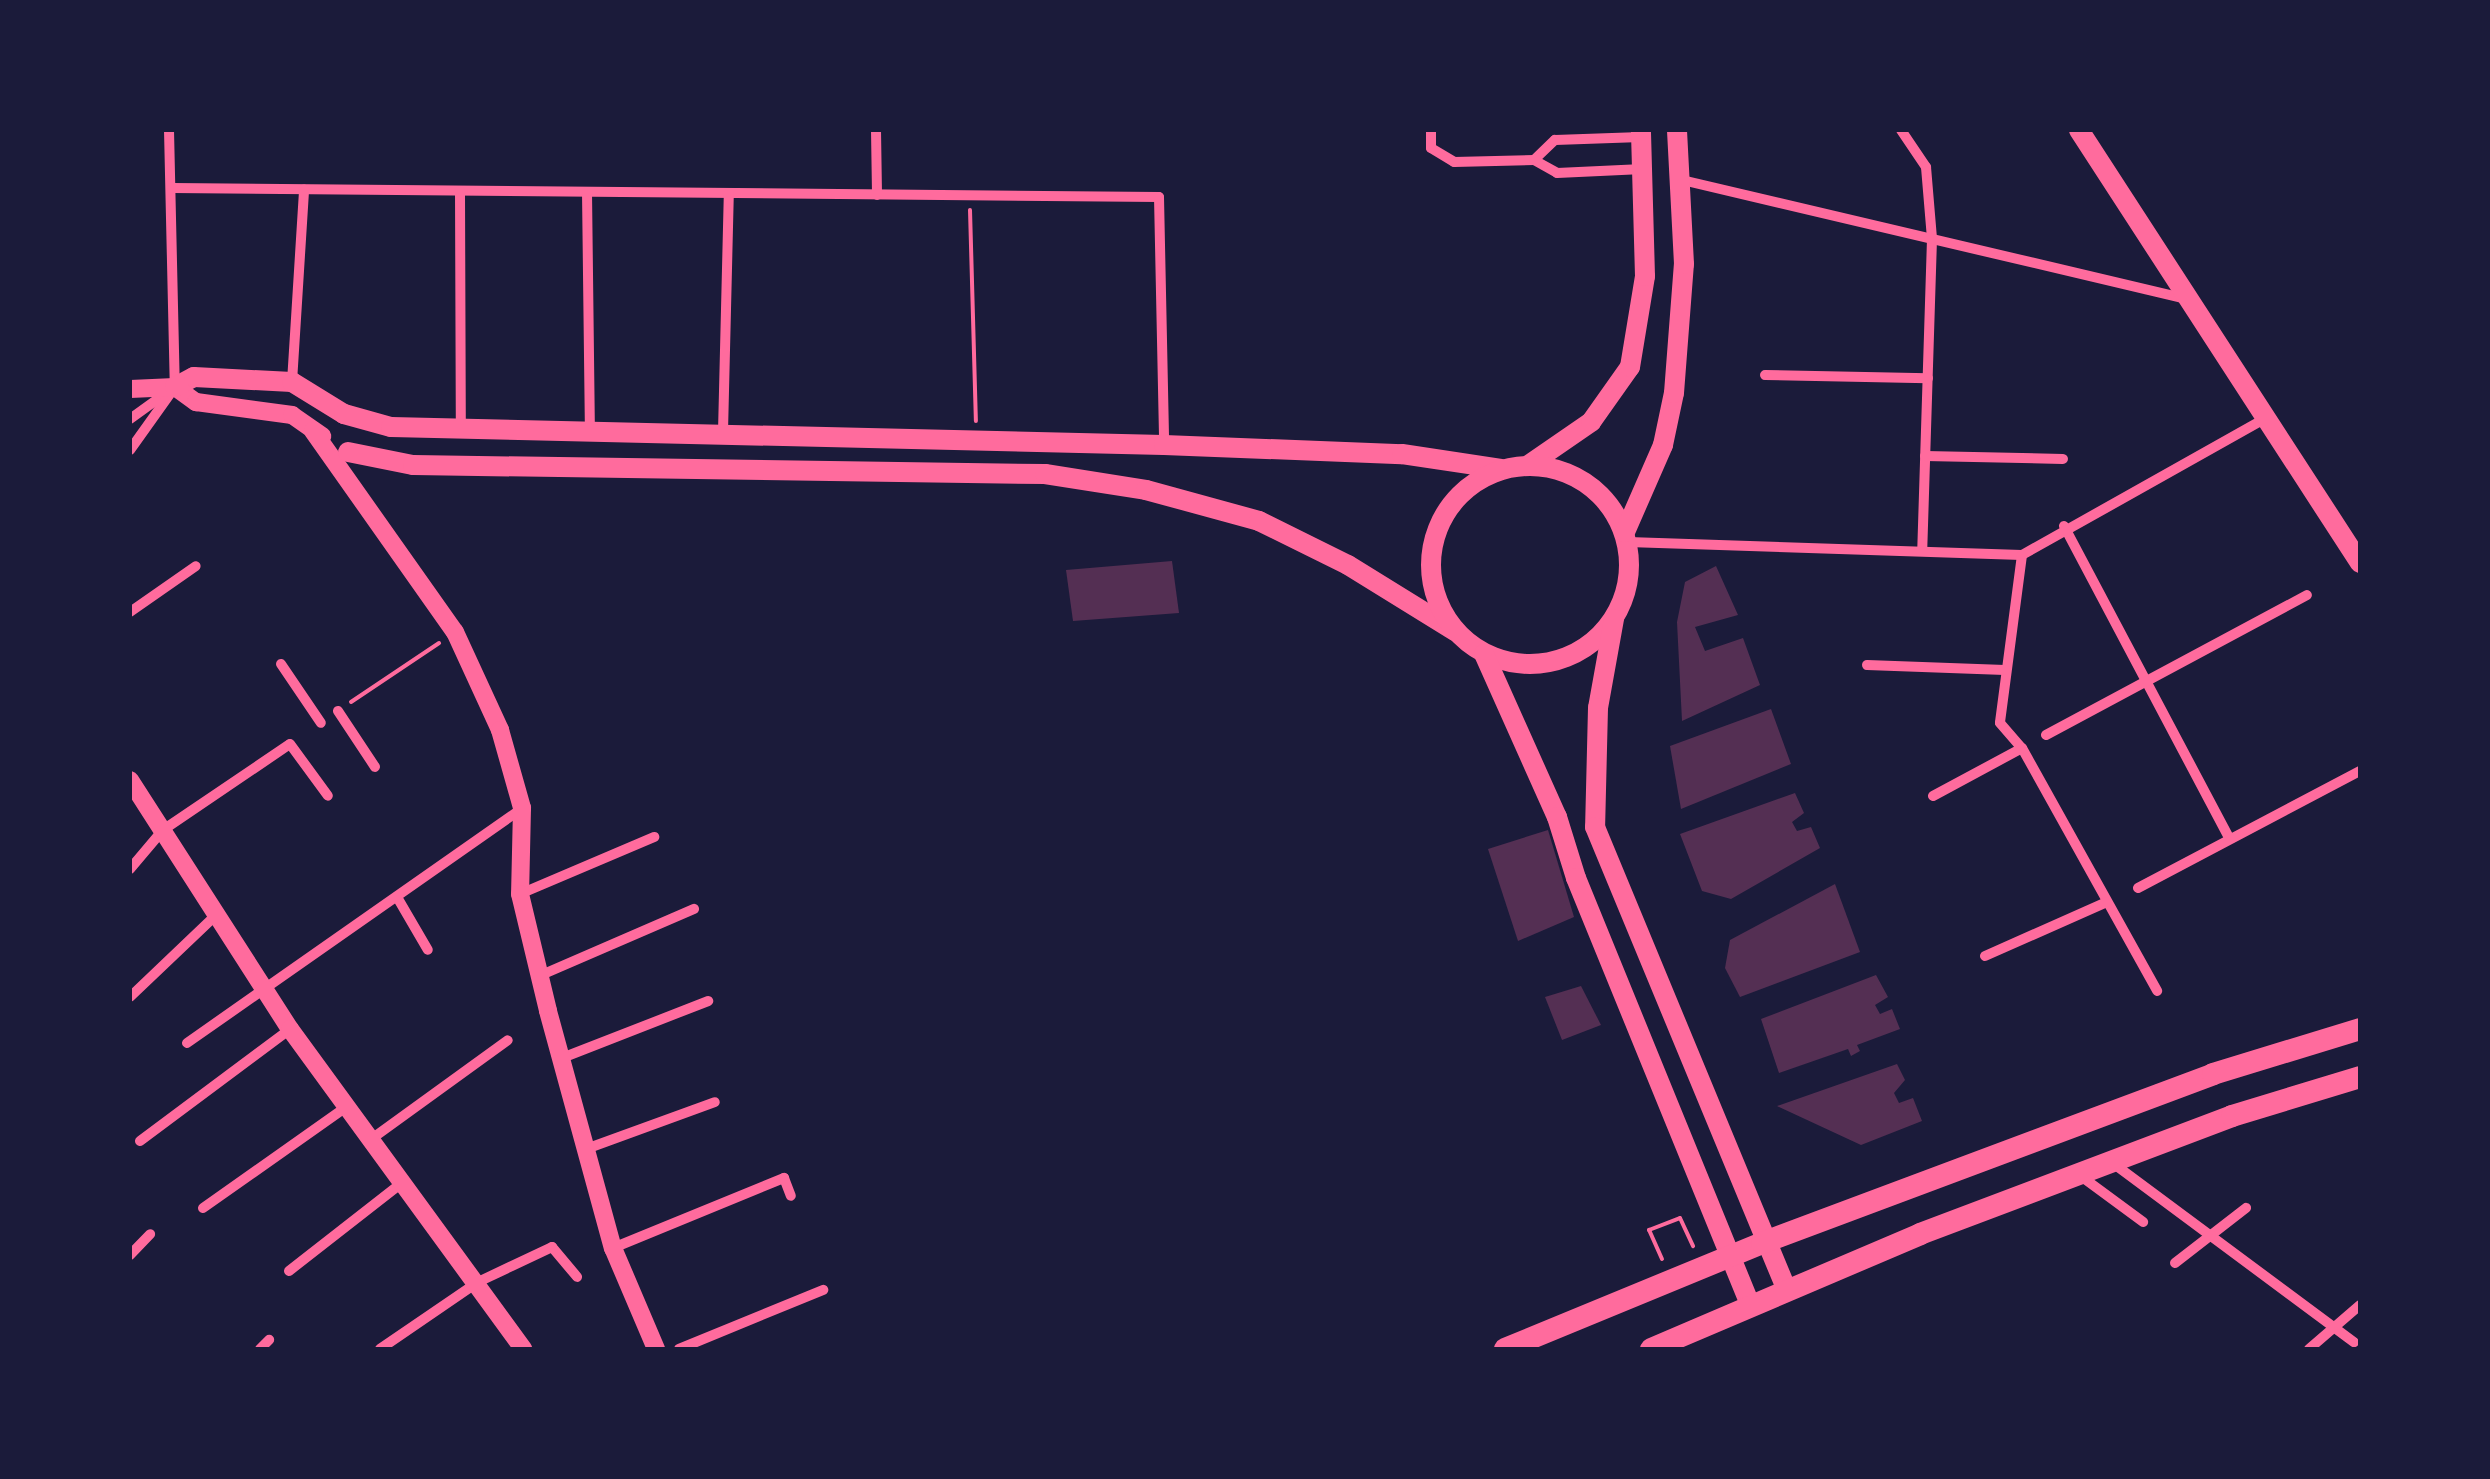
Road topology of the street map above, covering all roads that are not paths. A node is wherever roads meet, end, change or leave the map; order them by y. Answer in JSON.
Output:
{"nodes":[{"id":1,"x":169,"y":130,"type":"edge"},
{"id":2,"x":876,"y":130,"type":"edge"},
{"id":3,"x":1431,"y":130,"type":"edge"},
{"id":4,"x":1677,"y":130,"type":"edge"},
{"id":5,"x":1901,"y":130,"type":"edge"},
{"id":6,"x":2078,"y":130,"type":"edge"},
{"id":7,"x":1641,"y":134,"type":"edge"},
{"id":8,"x":1534,"y":160,"type":"junction"},
{"id":9,"x":1644,"y":168,"type":"junction"},
{"id":10,"x":1682,"y":180,"type":"junction"},
{"id":11,"x":172,"y":188,"type":"junction"},
{"id":12,"x":304,"y":189,"type":"junction"},
{"id":13,"x":460,"y":190,"type":"junction"},
{"id":14,"x":587,"y":192,"type":"junction"},
{"id":15,"x":729,"y":194,"type":"junction"},
{"id":16,"x":877,"y":195,"type":"junction"},
{"id":17,"x":1932,"y":239,"type":"junction"},
{"id":18,"x":2192,"y":301,"type":"junction"},
{"id":19,"x":1765,"y":375,"type":"dead end"},
{"id":20,"x":1928,"y":378,"type":"junction"},
{"id":21,"x":292,"y":382,"type":"junction"},
{"id":22,"x":174,"y":387,"type":"junction"},
{"id":23,"x":130,"y":389,"type":"edge"},
{"id":24,"x":2269,"y":416,"type":"junction"},
{"id":25,"x":130,"y":418,"type":"edge"},
{"id":26,"x":461,"y":429,"type":"junction"},
{"id":27,"x":590,"y":431,"type":"junction"},
{"id":28,"x":313,"y":432,"type":"junction"},
{"id":29,"x":724,"y":432,"type":"junction"},
{"id":30,"x":1164,"y":444,"type":"junction"},
{"id":31,"x":130,"y":450,"type":"edge"},
{"id":32,"x":348,"y":452,"type":"joint"},
{"id":33,"x":1925,"y":456,"type":"junction"},
{"id":34,"x":2063,"y":459,"type":"dead end"},
{"id":35,"x":1530,"y":464,"type":"junction"},
{"id":36,"x":1501,"y":469,"type":"junction"},
{"id":37,"x":2064,"y":526,"type":"junction"},
{"id":38,"x":1627,"y":537,"type":"junction"},
{"id":39,"x":1922,"y":550,"type":"junction"},
{"id":40,"x":2022,"y":554,"type":"junction"},
{"id":41,"x":2360,"y":563,"type":"edge"},
{"id":42,"x":196,"y":566,"type":"dead end"},
{"id":43,"x":2306,"y":595,"type":"dead end"},
{"id":44,"x":130,"y":612,"type":"edge"},
{"id":45,"x":1614,"y":619,"type":"junction"},
{"id":46,"x":1455,"y":632,"type":"junction"},
{"id":47,"x":1484,"y":654,"type":"junction"},
{"id":48,"x":281,"y":664,"type":"dead end"},
{"id":49,"x":1867,"y":665,"type":"dead end"},
{"id":50,"x":2005,"y":670,"type":"junction"},
{"id":51,"x":2147,"y":681,"type":"junction"},
{"id":52,"x":338,"y":711,"type":"road end"},
{"id":53,"x":321,"y":723,"type":"dead end"},
{"id":54,"x":2046,"y":735,"type":"dead end"},
{"id":55,"x":2022,"y":748,"type":"junction"},
{"id":56,"x":375,"y":768,"type":"dead end"},
{"id":57,"x":2360,"y":770,"type":"edge"},
{"id":58,"x":130,"y":780,"type":"edge"},
{"id":59,"x":328,"y":796,"type":"dead end"},
{"id":60,"x":1933,"y":796,"type":"dead end"},
{"id":61,"x":522,"y":808,"type":"junction"},
{"id":62,"x":162,"y":830,"type":"junction"},
{"id":63,"x":654,"y":837,"type":"dead end"},
{"id":64,"x":2230,"y":839,"type":"junction"},
{"id":65,"x":130,"y":868,"type":"edge"},
{"id":66,"x":2138,"y":888,"type":"dead end"},
{"id":67,"x":520,"y":894,"type":"junction"},
{"id":68,"x":397,"y":897,"type":"junction"},
{"id":69,"x":2108,"y":902,"type":"junction"},
{"id":70,"x":694,"y":909,"type":"dead end"},
{"id":71,"x":216,"y":916,"type":"junction"},
{"id":72,"x":428,"y":950,"type":"dead end"},
{"id":73,"x":1984,"y":956,"type":"dead end"},
{"id":74,"x":540,"y":976,"type":"junction"},
{"id":75,"x":262,"y":987,"type":"junction"},
{"id":76,"x":2156,"y":992,"type":"dead end"},
{"id":77,"x":130,"y":997,"type":"edge"},
{"id":78,"x":708,"y":1001,"type":"dead end"},
{"id":79,"x":2360,"y":1029,"type":"edge"},
{"id":80,"x":290,"y":1030,"type":"junction"},
{"id":81,"x":508,"y":1040,"type":"dead end"},
{"id":82,"x":187,"y":1043,"type":"dead end"},
{"id":83,"x":562,"y":1058,"type":"junction"},
{"id":84,"x":2360,"y":1077,"type":"edge"},
{"id":85,"x":715,"y":1102,"type":"dead end"},
{"id":86,"x":346,"y":1107,"type":"junction"},
{"id":87,"x":370,"y":1140,"type":"junction"},
{"id":88,"x":140,"y":1141,"type":"dead end"},
{"id":89,"x":586,"y":1149,"type":"junction"},
{"id":90,"x":2110,"y":1161,"type":"junction"},
{"id":91,"x":2078,"y":1174,"type":"junction"},
{"id":92,"x":403,"y":1182,"type":"junction"},
{"id":93,"x":791,"y":1196,"type":"dead end"},
{"id":94,"x":203,"y":1208,"type":"dead end"},
{"id":95,"x":2246,"y":1208,"type":"dead end"},
{"id":96,"x":2142,"y":1222,"type":"dead end"},
{"id":97,"x":150,"y":1234,"type":"dead end"},
{"id":98,"x":2210,"y":1235,"type":"junction"},
{"id":99,"x":1762,"y":1243,"type":"junction"},
{"id":100,"x":613,"y":1248,"type":"junction"},
{"id":101,"x":130,"y":1255,"type":"edge"},
{"id":102,"x":1732,"y":1257,"type":"junction"},
{"id":103,"x":2175,"y":1263,"type":"dead end"},
{"id":104,"x":289,"y":1271,"type":"dead end"},
{"id":105,"x":577,"y":1277,"type":"dead end"},
{"id":106,"x":478,"y":1282,"type":"junction"},
{"id":107,"x":1786,"y":1288,"type":"junction"},
{"id":108,"x":823,"y":1290,"type":"dead end"},
{"id":109,"x":1750,"y":1305,"type":"junction"},
{"id":110,"x":2360,"y":1305,"type":"edge"},
{"id":111,"x":2333,"y":1326,"type":"junction"},
{"id":112,"x":2354,"y":1342,"type":"dead end"},
{"id":113,"x":380,"y":1349,"type":"edge"},
{"id":114,"x":523,"y":1349,"type":"edge"},
{"id":115,"x":656,"y":1349,"type":"edge"},
{"id":116,"x":679,"y":1349,"type":"edge"},
{"id":117,"x":1505,"y":1349,"type":"edge"},
{"id":118,"x":1651,"y":1349,"type":"edge"},
{"id":119,"x":2309,"y":1349,"type":"edge"}],
"edges":[{"from":1,"to":11,"type":"street"},
{"from":2,"to":16,"type":"street"},
{"from":3,"to":8,"type":"street"},
{"from":4,"to":10,"type":"main road"},
{"from":5,"to":17,"type":"street"},
{"from":6,"to":18,"type":"main road"},
{"from":7,"to":8,"type":"street"},
{"from":7,"to":9,"type":"main road"},
{"from":8,"to":9,"type":"street"},
{"from":9,"to":35,"type":"main road"},
{"from":10,"to":17,"type":"street"},
{"from":10,"to":38,"type":"main road"},
{"from":11,"to":12,"type":"street"},
{"from":11,"to":22,"type":"street"},
{"from":12,"to":13,"type":"street"},
{"from":12,"to":21,"type":"street"},
{"from":13,"to":14,"type":"street"},
{"from":13,"to":26,"type":"street"},
{"from":14,"to":15,"type":"street"},
{"from":14,"to":27,"type":"street"},
{"from":15,"to":16,"type":"street"},
{"from":15,"to":29,"type":"street"},
{"from":16,"to":30,"type":"street"},
{"from":17,"to":18,"type":"street"},
{"from":17,"to":20,"type":"street"},
{"from":18,"to":24,"type":"main road"},
{"from":19,"to":20,"type":"street"},
{"from":20,"to":33,"type":"street"},
{"from":21,"to":22,"type":"main road"},
{"from":21,"to":26,"type":"main road"},
{"from":22,"to":23,"type":"street"},
{"from":22,"to":25,"type":"street"},
{"from":22,"to":28,"type":"street"},
{"from":22,"to":31,"type":"street"},
{"from":24,"to":37,"type":"street"},
{"from":24,"to":41,"type":"main road"},
{"from":26,"to":27,"type":"main road"},
{"from":27,"to":29,"type":"main road"},
{"from":28,"to":32,"type":"street"},
{"from":28,"to":61,"type":"street"},
{"from":29,"to":30,"type":"main road"},
{"from":30,"to":36,"type":"main road"},
{"from":32,"to":46,"type":"main road"},
{"from":33,"to":34,"type":"street"},
{"from":33,"to":39,"type":"street"},
{"from":35,"to":36,"type":"main road"},
{"from":35,"to":38,"type":"main road"},
{"from":36,"to":46,"type":"main road"},
{"from":37,"to":40,"type":"street"},
{"from":37,"to":51,"type":"street"},
{"from":38,"to":39,"type":"street"},
{"from":38,"to":45,"type":"main road"},
{"from":39,"to":40,"type":"street"},
{"from":40,"to":50,"type":"street"},
{"from":42,"to":44,"type":"street"},
{"from":43,"to":51,"type":"street"},
{"from":45,"to":47,"type":"main road"},
{"from":45,"to":99,"type":"main road"},
{"from":46,"to":47,"type":"main road"},
{"from":47,"to":102,"type":"main road"},
{"from":48,"to":53,"type":"street"},
{"from":49,"to":50,"type":"street"},
{"from":50,"to":55,"type":"street"},
{"from":51,"to":54,"type":"street"},
{"from":51,"to":64,"type":"street"},
{"from":52,"to":56,"type":"street"},
{"from":55,"to":60,"type":"street"},
{"from":55,"to":69,"type":"street"},
{"from":57,"to":64,"type":"street"},
{"from":58,"to":62,"type":"street"},
{"from":59,"to":62,"type":"street"},
{"from":61,"to":67,"type":"street"},
{"from":61,"to":68,"type":"street"},
{"from":62,"to":65,"type":"street"},
{"from":62,"to":71,"type":"street"},
{"from":63,"to":67,"type":"street"},
{"from":64,"to":66,"type":"street"},
{"from":67,"to":74,"type":"street"},
{"from":68,"to":72,"type":"street"},
{"from":68,"to":75,"type":"street"},
{"from":69,"to":73,"type":"street"},
{"from":69,"to":76,"type":"street"},
{"from":70,"to":74,"type":"street"},
{"from":71,"to":75,"type":"street"},
{"from":71,"to":77,"type":"street"},
{"from":74,"to":83,"type":"street"},
{"from":75,"to":80,"type":"street"},
{"from":75,"to":82,"type":"street"},
{"from":78,"to":83,"type":"street"},
{"from":79,"to":99,"type":"main road"},
{"from":80,"to":86,"type":"street"},
{"from":80,"to":88,"type":"street"},
{"from":81,"to":87,"type":"street"},
{"from":83,"to":89,"type":"street"},
{"from":84,"to":90,"type":"main road"},
{"from":85,"to":89,"type":"street"},
{"from":86,"to":87,"type":"street"},
{"from":86,"to":94,"type":"street"},
{"from":87,"to":92,"type":"street"},
{"from":89,"to":100,"type":"street"},
{"from":90,"to":91,"type":"main road"},
{"from":90,"to":98,"type":"street"},
{"from":91,"to":96,"type":"street"},
{"from":91,"to":107,"type":"main road"},
{"from":92,"to":104,"type":"street"},
{"from":92,"to":106,"type":"street"},
{"from":93,"to":100,"type":"street"},
{"from":95,"to":98,"type":"street"},
{"from":97,"to":101,"type":"street"},
{"from":98,"to":103,"type":"street"},
{"from":98,"to":111,"type":"street"},
{"from":99,"to":102,"type":"main road"},
{"from":99,"to":107,"type":"main road"},
{"from":100,"to":115,"type":"street"},
{"from":102,"to":109,"type":"main road"},
{"from":102,"to":117,"type":"main road"},
{"from":105,"to":106,"type":"street"},
{"from":106,"to":113,"type":"street"},
{"from":106,"to":114,"type":"street"},
{"from":107,"to":109,"type":"main road"},
{"from":108,"to":116,"type":"street"},
{"from":109,"to":118,"type":"main road"},
{"from":110,"to":111,"type":"street"},
{"from":111,"to":112,"type":"street"},
{"from":111,"to":119,"type":"street"}]}
